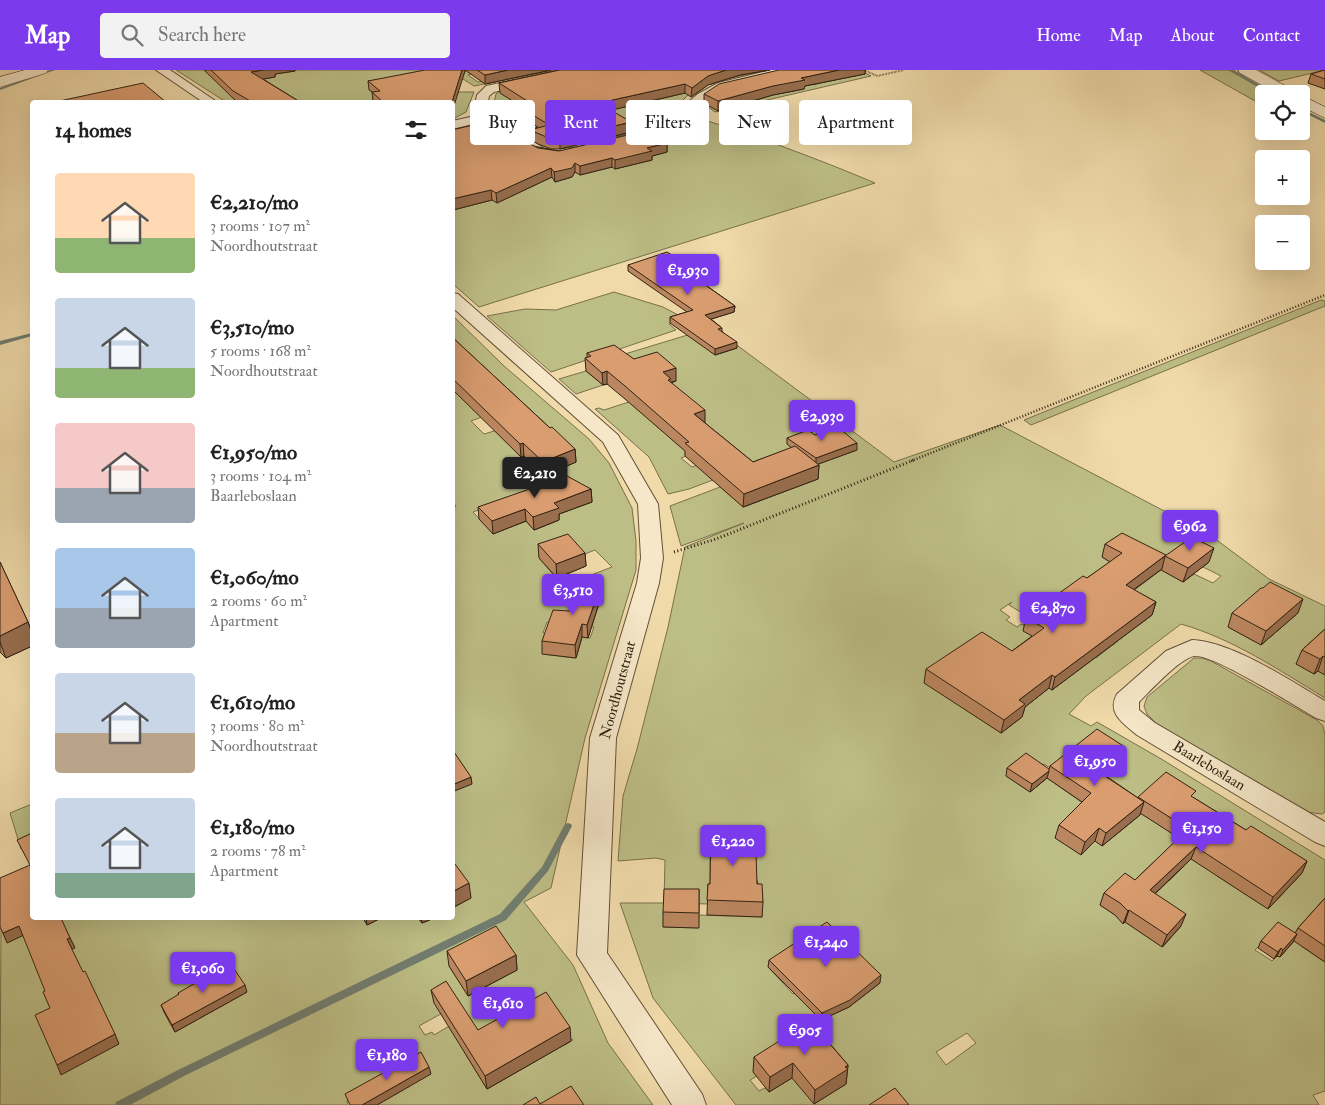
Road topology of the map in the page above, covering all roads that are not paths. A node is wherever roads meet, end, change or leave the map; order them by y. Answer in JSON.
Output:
{"nodes":[{"id":1,"x":41,"y":70,"type":"edge"},
{"id":2,"x":162,"y":70,"type":"edge"},
{"id":3,"x":576,"y":70,"type":"edge"},
{"id":4,"x":792,"y":70,"type":"edge"},
{"id":5,"x":1245,"y":70,"type":"edge"},
{"id":6,"x":0,"y":82,"type":"edge"},
{"id":7,"x":1273,"y":85,"type":"edge"},
{"id":8,"x":208,"y":100,"type":"edge"},
{"id":9,"x":482,"y":100,"type":"edge"},
{"id":10,"x":1310,"y":105,"type":"edge"},
{"id":11,"x":1325,"y":113,"type":"edge"},
{"id":12,"x":470,"y":121,"type":"edge"},
{"id":13,"x":455,"y":124,"type":"edge"},
{"id":14,"x":616,"y":142,"type":"edge"},
{"id":15,"x":528,"y":145,"type":"edge"},
{"id":16,"x":548,"y":155,"type":"edge"},
{"id":17,"x":455,"y":301,"type":"edge"},
{"id":18,"x":1325,"y":712,"type":"edge"},
{"id":19,"x":1325,"y":835,"type":"edge"},
{"id":20,"x":690,"y":1105,"type":"edge"}],
"edges":[{"from":1,"to":6,"type":"main road"},
{"from":2,"to":8,"type":"street"},
{"from":3,"to":9,"type":"street"},
{"from":4,"to":14,"type":"street"},
{"from":5,"to":7,"type":"main road"},
{"from":10,"to":11,"type":"main road"},
{"from":12,"to":13,"type":"street"},
{"from":15,"to":16,"type":"street"},
{"from":17,"to":20,"type":"street","name":"Noordhoutstraat"},
{"from":18,"to":19,"type":"street","name":"Baarleboslaan"}]}
